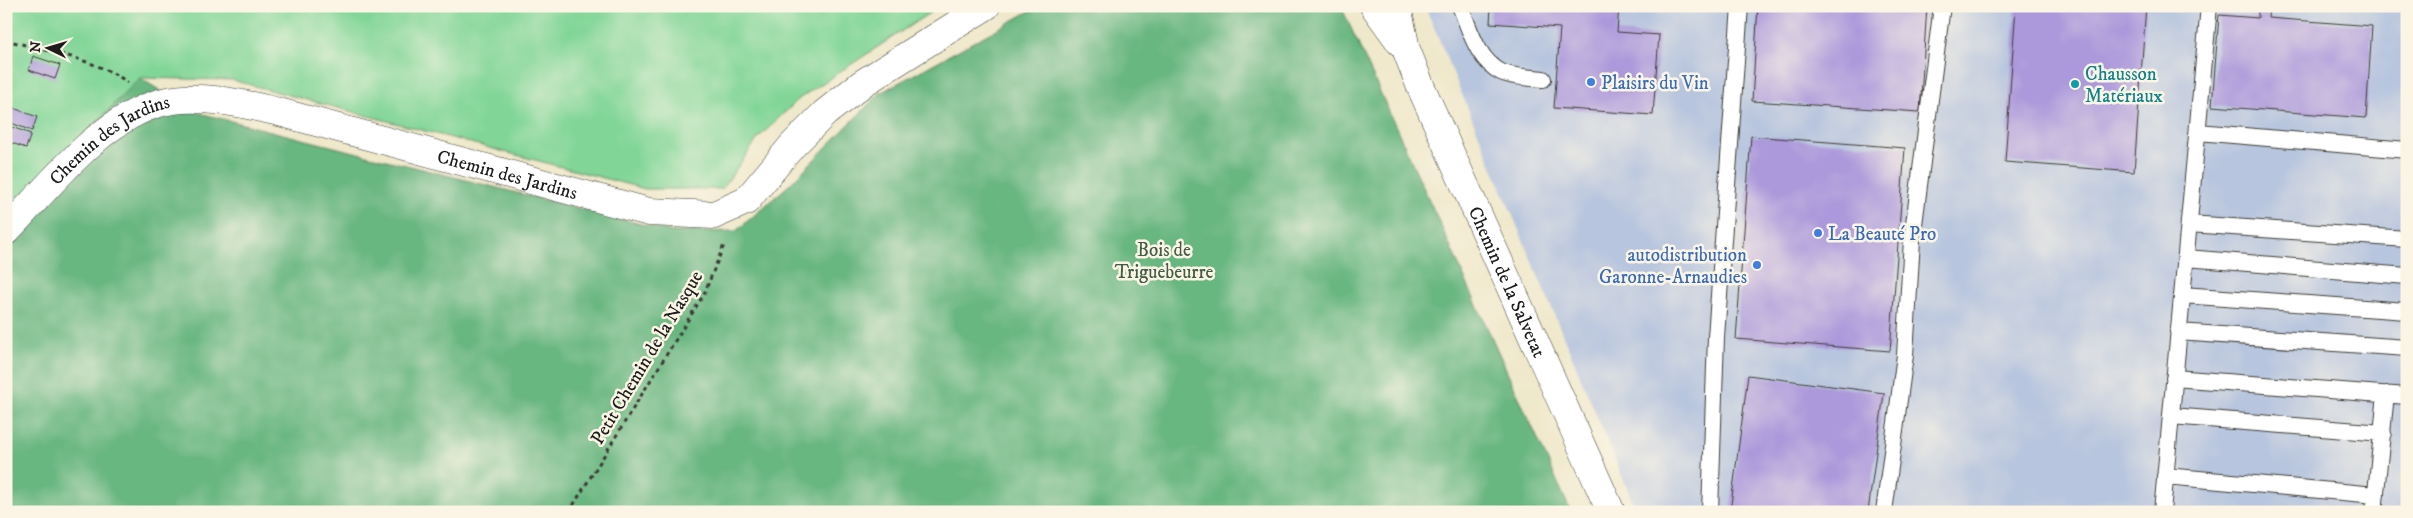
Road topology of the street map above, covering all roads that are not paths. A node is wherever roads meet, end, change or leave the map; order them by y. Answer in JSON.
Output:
{"nodes":[{"id":1,"x":986,"y":6,"type":"edge"},
{"id":2,"x":1374,"y":6,"type":"edge"},
{"id":3,"x":1397,"y":6,"type":"edge"},
{"id":4,"x":1460,"y":6,"type":"edge"},
{"id":5,"x":1740,"y":6,"type":"edge"},
{"id":6,"x":1942,"y":6,"type":"edge"},
{"id":7,"x":2209,"y":6,"type":"edge"},
{"id":8,"x":1406,"y":50,"type":"junction"},
{"id":9,"x":1543,"y":79,"type":"dead end"},
{"id":10,"x":2198,"y":132,"type":"junction"},
{"id":11,"x":2407,"y":150,"type":"edge"},
{"id":12,"x":2189,"y":224,"type":"junction"},
{"id":13,"x":6,"y":231,"type":"edge"},
{"id":14,"x":2407,"y":239,"type":"edge"},
{"id":15,"x":2186,"y":258,"type":"junction"},
{"id":16,"x":2407,"y":276,"type":"edge"},
{"id":17,"x":2182,"y":295,"type":"junction"},
{"id":18,"x":2407,"y":311,"type":"edge"},
{"id":19,"x":2178,"y":332,"type":"junction"},
{"id":20,"x":2407,"y":348,"type":"edge"},
{"id":21,"x":2174,"y":378,"type":"junction"},
{"id":22,"x":2386,"y":394,"type":"junction"},
{"id":23,"x":2407,"y":396,"type":"edge"},
{"id":24,"x":2170,"y":416,"type":"junction"},
{"id":25,"x":2383,"y":432,"type":"junction"},
{"id":26,"x":2165,"y":476,"type":"junction"},
{"id":27,"x":2376,"y":495,"type":"junction"},
{"id":28,"x":1611,"y":512,"type":"edge"},
{"id":29,"x":1710,"y":512,"type":"edge"},
{"id":30,"x":1884,"y":512,"type":"edge"},
{"id":31,"x":2162,"y":512,"type":"edge"},
{"id":32,"x":2374,"y":512,"type":"edge"}],
"edges":[{"from":1,"to":13,"type":"street","name":"Chemin des Jardins"},
{"from":2,"to":8,"type":"street","name":"Chemin de la Salvetat"},
{"from":3,"to":8,"type":"street","name":"Chemin de la Salvetat"},
{"from":4,"to":9,"type":"lane"},
{"from":5,"to":29,"type":"lane"},
{"from":6,"to":30,"type":"lane"},
{"from":7,"to":10,"type":"lane"},
{"from":8,"to":28,"type":"street","name":"Chemin de la Salvetat"},
{"from":10,"to":11,"type":"lane"},
{"from":10,"to":12,"type":"lane"},
{"from":12,"to":14,"type":"lane"},
{"from":12,"to":15,"type":"lane"},
{"from":15,"to":16,"type":"lane"},
{"from":15,"to":17,"type":"lane"},
{"from":17,"to":18,"type":"lane"},
{"from":17,"to":19,"type":"lane"},
{"from":19,"to":20,"type":"lane"},
{"from":19,"to":21,"type":"lane"},
{"from":21,"to":22,"type":"lane"},
{"from":21,"to":24,"type":"lane"},
{"from":22,"to":23,"type":"lane"},
{"from":22,"to":25,"type":"lane"},
{"from":24,"to":25,"type":"lane"},
{"from":24,"to":26,"type":"lane"},
{"from":25,"to":27,"type":"lane"},
{"from":26,"to":27,"type":"lane"},
{"from":26,"to":31,"type":"lane"},
{"from":27,"to":32,"type":"lane"}]}
